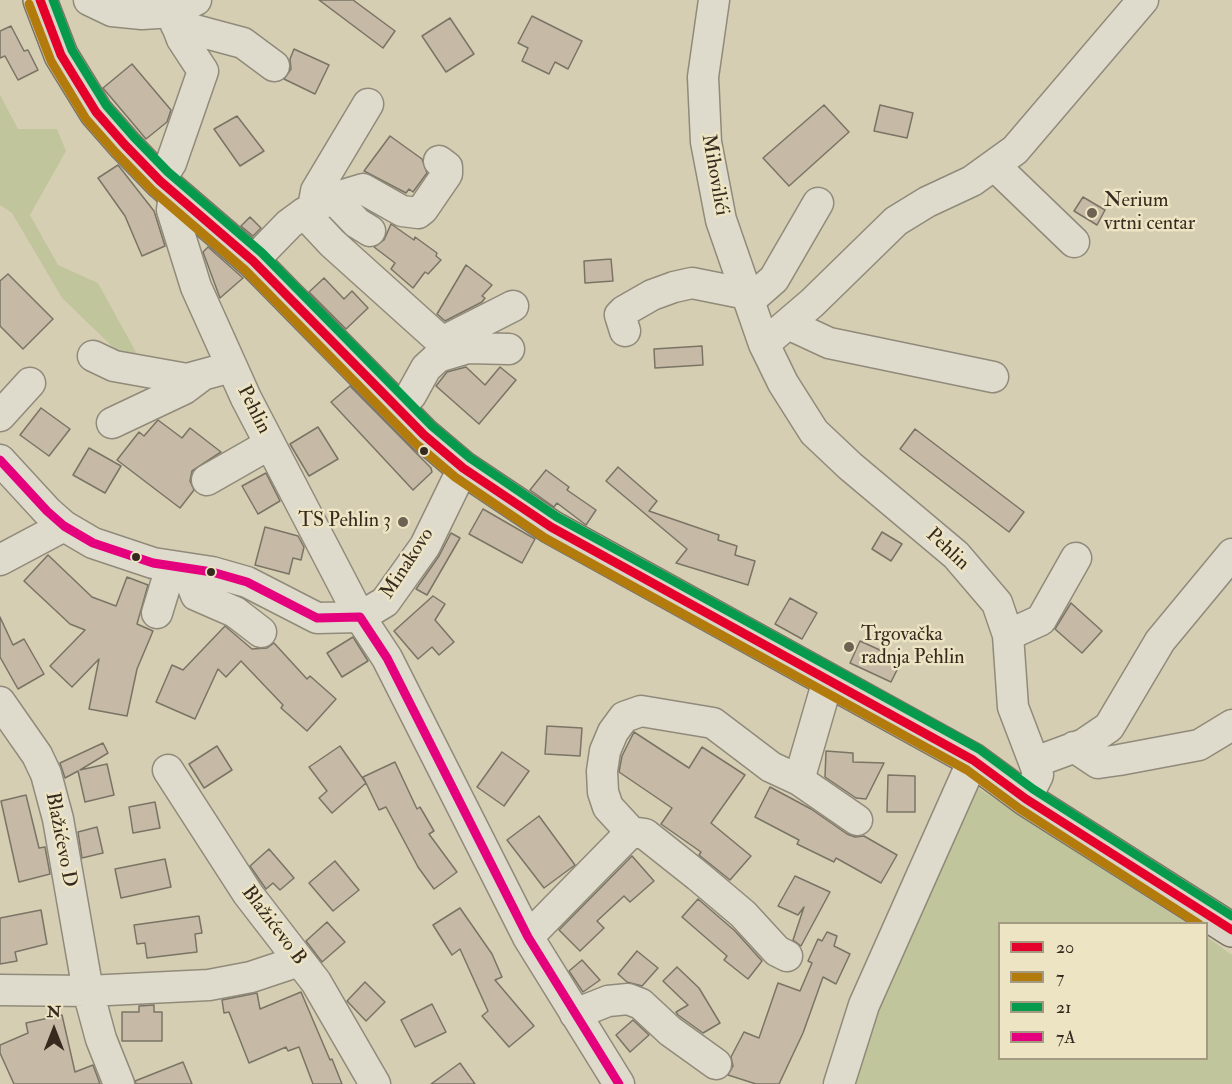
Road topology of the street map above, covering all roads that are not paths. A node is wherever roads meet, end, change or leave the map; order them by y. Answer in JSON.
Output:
{"nodes":[{"id":1,"x":40,"y":0,"type":"edge"},
{"id":2,"x":89,"y":0,"type":"edge"},
{"id":3,"x":714,"y":0,"type":"edge"},
{"id":4,"x":1143,"y":0,"type":"edge"},
{"id":5,"x":178,"y":9,"type":"edge"},
{"id":6,"x":274,"y":66,"type":"dead end"},
{"id":7,"x":368,"y":104,"type":"dead end"},
{"id":8,"x":439,"y":161,"type":"dead end"},
{"id":9,"x":994,"y":165,"type":"junction"},
{"id":10,"x":167,"y":187,"type":"junction"},
{"id":11,"x":818,"y":203,"type":"dead end"},
{"id":12,"x":317,"y":206,"type":"junction"},
{"id":13,"x":370,"y":231,"type":"dead end"},
{"id":14,"x":1074,"y":242,"type":"dead end"},
{"id":15,"x":252,"y":261,"type":"junction"},
{"id":16,"x":748,"y":298,"type":"junction"},
{"id":17,"x":513,"y":306,"type":"dead end"},
{"id":18,"x":788,"y":324,"type":"junction"},
{"id":19,"x":625,"y":331,"type":"dead end"},
{"id":20,"x":764,"y":344,"type":"junction"},
{"id":21,"x":509,"y":349,"type":"dead end"},
{"id":22,"x":93,"y":356,"type":"dead end"},
{"id":23,"x":231,"y":367,"type":"junction"},
{"id":24,"x":200,"y":377,"type":"junction"},
{"id":25,"x":993,"y":377,"type":"dead end"},
{"id":26,"x":30,"y":383,"type":"dead end"},
{"id":27,"x":398,"y":408,"type":"junction"},
{"id":28,"x":0,"y":416,"type":"edge"},
{"id":29,"x":112,"y":423,"type":"dead end"},
{"id":30,"x":270,"y":444,"type":"junction"},
{"id":31,"x":0,"y":460,"type":"edge"},
{"id":32,"x":463,"y":468,"type":"junction"},
{"id":33,"x":207,"y":480,"type":"dead end"},
{"id":34,"x":64,"y":526,"type":"junction"},
{"id":35,"x":1232,"y":554,"type":"edge"},
{"id":36,"x":1076,"y":558,"type":"dead end"},
{"id":37,"x":0,"y":560,"type":"edge"},
{"id":38,"x":178,"y":568,"type":"junction"},
{"id":39,"x":157,"y":613,"type":"dead end"},
{"id":40,"x":360,"y":617,"type":"junction"},
{"id":41,"x":261,"y":632,"type":"dead end"},
{"id":42,"x":1008,"y":634,"type":"junction"},
{"id":43,"x":828,"y":680,"type":"junction"},
{"id":44,"x":0,"y":702,"type":"edge"},
{"id":45,"x":1232,"y":725,"type":"edge"},
{"id":46,"x":1074,"y":747,"type":"junction"},
{"id":47,"x":973,"y":760,"type":"junction"},
{"id":48,"x":1035,"y":762,"type":"junction"},
{"id":49,"x":168,"y":770,"type":"dead end"},
{"id":50,"x":799,"y":780,"type":"junction"},
{"id":51,"x":1026,"y":799,"type":"junction"},
{"id":52,"x":857,"y":820,"type":"dead end"},
{"id":53,"x":631,"y":832,"type":"junction"},
{"id":54,"x":1232,"y":930,"type":"edge"},
{"id":55,"x":528,"y":937,"type":"junction"},
{"id":56,"x":787,"y":956,"type":"dead end"},
{"id":57,"x":299,"y":961,"type":"junction"},
{"id":58,"x":0,"y":990,"type":"edge"},
{"id":59,"x":88,"y":991,"type":"junction"},
{"id":60,"x":575,"y":1014,"type":"junction"},
{"id":61,"x":716,"y":1064,"type":"dead end"},
{"id":62,"x":119,"y":1084,"type":"edge"},
{"id":63,"x":375,"y":1084,"type":"edge"},
{"id":64,"x":619,"y":1084,"type":"edge"},
{"id":65,"x":839,"y":1084,"type":"edge"}],
"edges":[{"from":1,"to":10,"type":"main road"},
{"from":2,"to":5,"type":"street"},
{"from":3,"to":16,"type":"street","name":"Mihovilići"},
{"from":4,"to":9,"type":"street"},
{"from":5,"to":6,"type":"street"},
{"from":5,"to":10,"type":"street"},
{"from":7,"to":12,"type":"street"},
{"from":8,"to":12,"type":"street"},
{"from":9,"to":14,"type":"street"},
{"from":9,"to":18,"type":"street"},
{"from":10,"to":15,"type":"main road"},
{"from":10,"to":23,"type":"street","name":"Pehlin"},
{"from":11,"to":16,"type":"street"},
{"from":12,"to":13,"type":"street"},
{"from":12,"to":15,"type":"street"},
{"from":12,"to":17,"type":"street"},
{"from":15,"to":27,"type":"main road"},
{"from":16,"to":19,"type":"street"},
{"from":16,"to":20,"type":"street","name":"Mihovilići"},
{"from":18,"to":20,"type":"street"},
{"from":18,"to":25,"type":"street"},
{"from":20,"to":42,"type":"street","name":"Pehlin"},
{"from":21,"to":27,"type":"street"},
{"from":22,"to":24,"type":"street"},
{"from":23,"to":24,"type":"street"},
{"from":23,"to":30,"type":"street","name":"Pehlin"},
{"from":24,"to":29,"type":"street"},
{"from":26,"to":28,"type":"street"},
{"from":27,"to":32,"type":"main road"},
{"from":30,"to":33,"type":"street"},
{"from":30,"to":40,"type":"street","name":"Pehlin"},
{"from":31,"to":34,"type":"street"},
{"from":32,"to":40,"type":"street","name":"Minakovo"},
{"from":32,"to":43,"type":"main road"},
{"from":34,"to":37,"type":"street"},
{"from":34,"to":38,"type":"street"},
{"from":35,"to":46,"type":"street"},
{"from":36,"to":42,"type":"street"},
{"from":38,"to":39,"type":"street"},
{"from":38,"to":40,"type":"street"},
{"from":38,"to":41,"type":"street"},
{"from":40,"to":55,"type":"street"},
{"from":42,"to":48,"type":"street","name":"Pehlin"},
{"from":43,"to":47,"type":"main road"},
{"from":43,"to":50,"type":"street"},
{"from":44,"to":59,"type":"street","name":"Blažićevo D"},
{"from":45,"to":46,"type":"street"},
{"from":46,"to":48,"type":"street"},
{"from":47,"to":51,"type":"main road"},
{"from":47,"to":65,"type":"street"},
{"from":48,"to":51,"type":"street"},
{"from":49,"to":57,"type":"street","name":"Blažićevo B"},
{"from":50,"to":52,"type":"street"},
{"from":50,"to":53,"type":"street"},
{"from":51,"to":54,"type":"main road"},
{"from":53,"to":55,"type":"street"},
{"from":53,"to":56,"type":"street"},
{"from":55,"to":60,"type":"street"},
{"from":57,"to":59,"type":"street"},
{"from":57,"to":63,"type":"street","name":"Blažićevo B"},
{"from":58,"to":59,"type":"street"},
{"from":59,"to":62,"type":"street","name":"Blažićevo D"},
{"from":60,"to":61,"type":"street"},
{"from":60,"to":64,"type":"street"}]}
